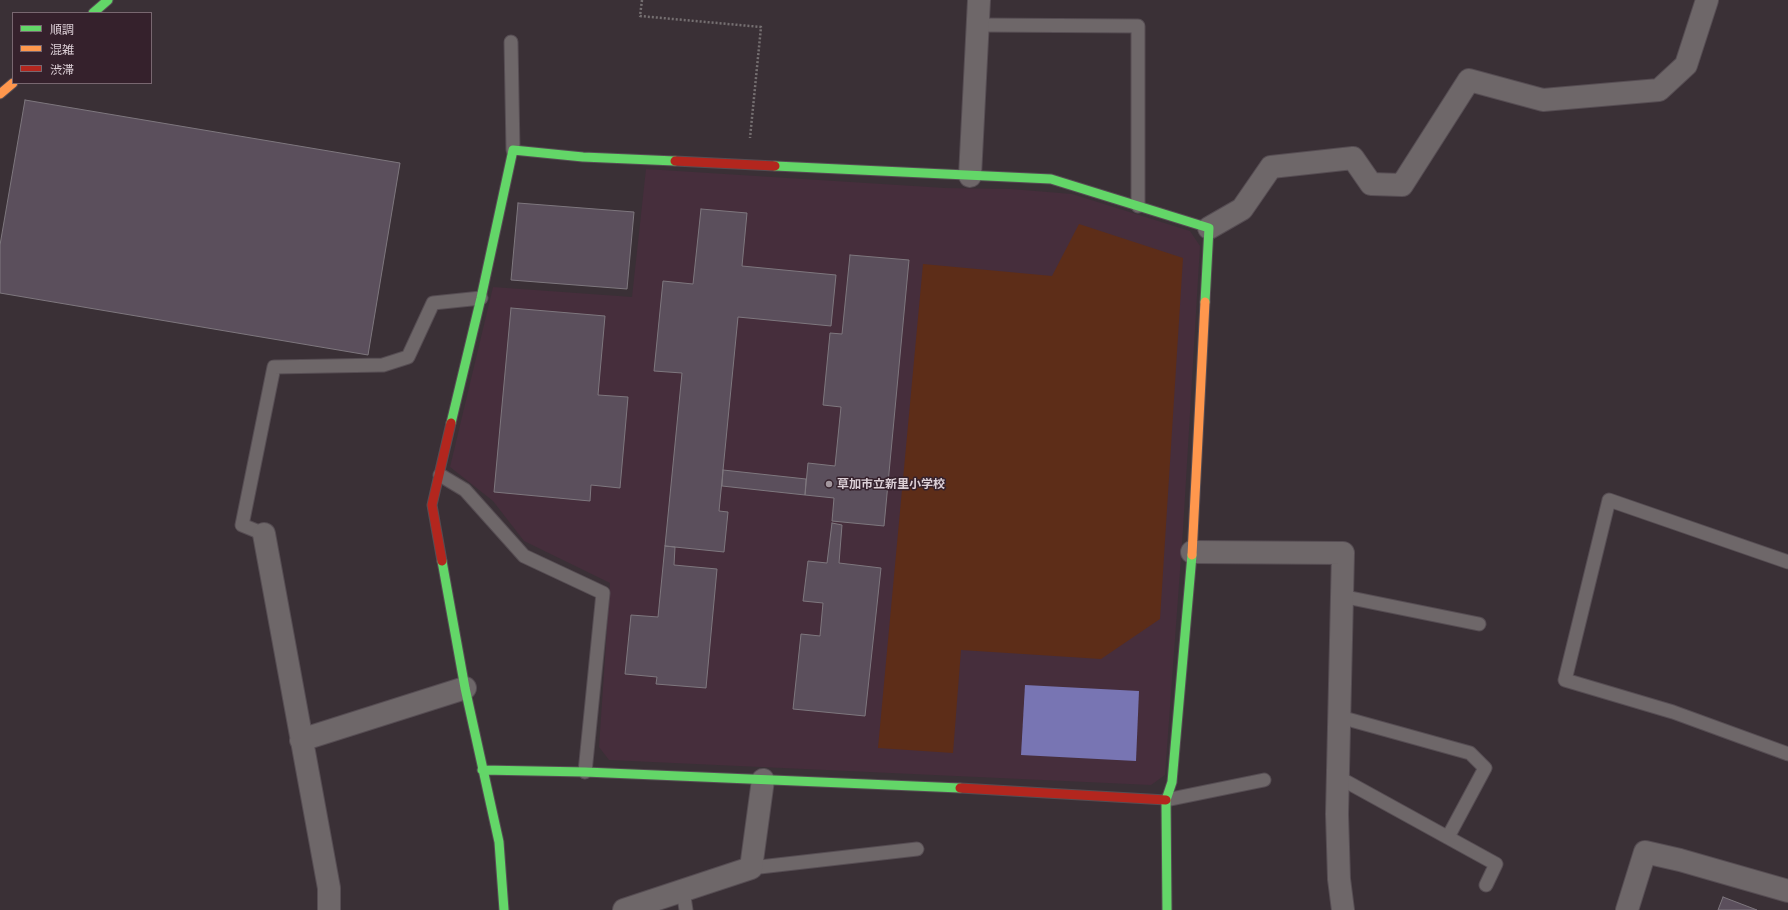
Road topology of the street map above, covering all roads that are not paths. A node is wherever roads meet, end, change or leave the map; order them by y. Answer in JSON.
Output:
{"nodes":[{"id":1,"x":108,"y":0,"type":"edge"},
{"id":2,"x":980,"y":0,"type":"edge"},
{"id":3,"x":1707,"y":0,"type":"edge"},
{"id":4,"x":94,"y":12,"type":"edge"},
{"id":5,"x":978,"y":25,"type":"junction"},
{"id":6,"x":511,"y":42,"type":"dead end"},
{"id":7,"x":12,"y":84,"type":"edge"},
{"id":8,"x":0,"y":94,"type":"edge"},
{"id":9,"x":513,"y":150,"type":"junction"},
{"id":10,"x":970,"y":176,"type":"junction"},
{"id":11,"x":1138,"y":206,"type":"junction"},
{"id":12,"x":1209,"y":228,"type":"junction"},
{"id":13,"x":481,"y":298,"type":"junction"},
{"id":14,"x":440,"y":475,"type":"junction"},
{"id":15,"x":264,"y":534,"type":"joint"},
{"id":16,"x":1192,"y":552,"type":"junction"},
{"id":17,"x":1788,"y":562,"type":"edge"},
{"id":18,"x":1341,"y":596,"type":"junction"},
{"id":19,"x":1479,"y":624,"type":"dead end"},
{"id":20,"x":465,"y":688,"type":"junction"},
{"id":21,"x":1340,"y":717,"type":"junction"},
{"id":22,"x":301,"y":740,"type":"junction"},
{"id":23,"x":1788,"y":754,"type":"edge"},
{"id":24,"x":482,"y":770,"type":"junction"},
{"id":25,"x":585,"y":772,"type":"junction"},
{"id":26,"x":1338,"y":777,"type":"junction"},
{"id":27,"x":763,"y":780,"type":"junction"},
{"id":28,"x":1264,"y":780,"type":"dead end"},
{"id":29,"x":1166,"y":800,"type":"junction"},
{"id":30,"x":1448,"y":837,"type":"junction"},
{"id":31,"x":917,"y":849,"type":"dead end"},
{"id":32,"x":751,"y":868,"type":"junction"},
{"id":33,"x":1486,"y":885,"type":"dead end"},
{"id":34,"x":1788,"y":891,"type":"edge"},
{"id":35,"x":684,"y":900,"type":"edge"},
{"id":36,"x":329,"y":910,"type":"edge"},
{"id":37,"x":504,"y":910,"type":"edge"},
{"id":38,"x":624,"y":910,"type":"edge"},
{"id":39,"x":1167,"y":910,"type":"edge"},
{"id":40,"x":1343,"y":910,"type":"edge"},
{"id":41,"x":1627,"y":910,"type":"edge"}],
"edges":[{"from":1,"to":4,"type":"street"},
{"from":2,"to":5,"type":"street"},
{"from":3,"to":12,"type":"street"},
{"from":5,"to":10,"type":"street"},
{"from":5,"to":11,"type":"lane"},
{"from":6,"to":9,"type":"lane"},
{"from":7,"to":8,"type":"street"},
{"from":9,"to":10,"type":"street"},
{"from":9,"to":13,"type":"street"},
{"from":10,"to":11,"type":"street"},
{"from":11,"to":12,"type":"street"},
{"from":12,"to":16,"type":"street"},
{"from":13,"to":14,"type":"street"},
{"from":13,"to":15,"type":"lane"},
{"from":14,"to":20,"type":"street"},
{"from":14,"to":25,"type":"lane"},
{"from":15,"to":22,"type":"street"},
{"from":16,"to":18,"type":"street"},
{"from":16,"to":29,"type":"street"},
{"from":17,"to":23,"type":"lane"},
{"from":18,"to":19,"type":"lane"},
{"from":18,"to":21,"type":"street"},
{"from":20,"to":22,"type":"street"},
{"from":20,"to":24,"type":"street"},
{"from":21,"to":26,"type":"street"},
{"from":21,"to":30,"type":"lane"},
{"from":22,"to":36,"type":"street"},
{"from":24,"to":25,"type":"street"},
{"from":24,"to":37,"type":"street"},
{"from":25,"to":27,"type":"street"},
{"from":26,"to":30,"type":"lane"},
{"from":26,"to":40,"type":"street"},
{"from":27,"to":29,"type":"street"},
{"from":27,"to":32,"type":"street"},
{"from":28,"to":29,"type":"lane"},
{"from":29,"to":39,"type":"street"},
{"from":30,"to":33,"type":"lane"},
{"from":31,"to":32,"type":"lane"},
{"from":32,"to":35,"type":"street"},
{"from":34,"to":41,"type":"street"},
{"from":35,"to":38,"type":"street"}]}
